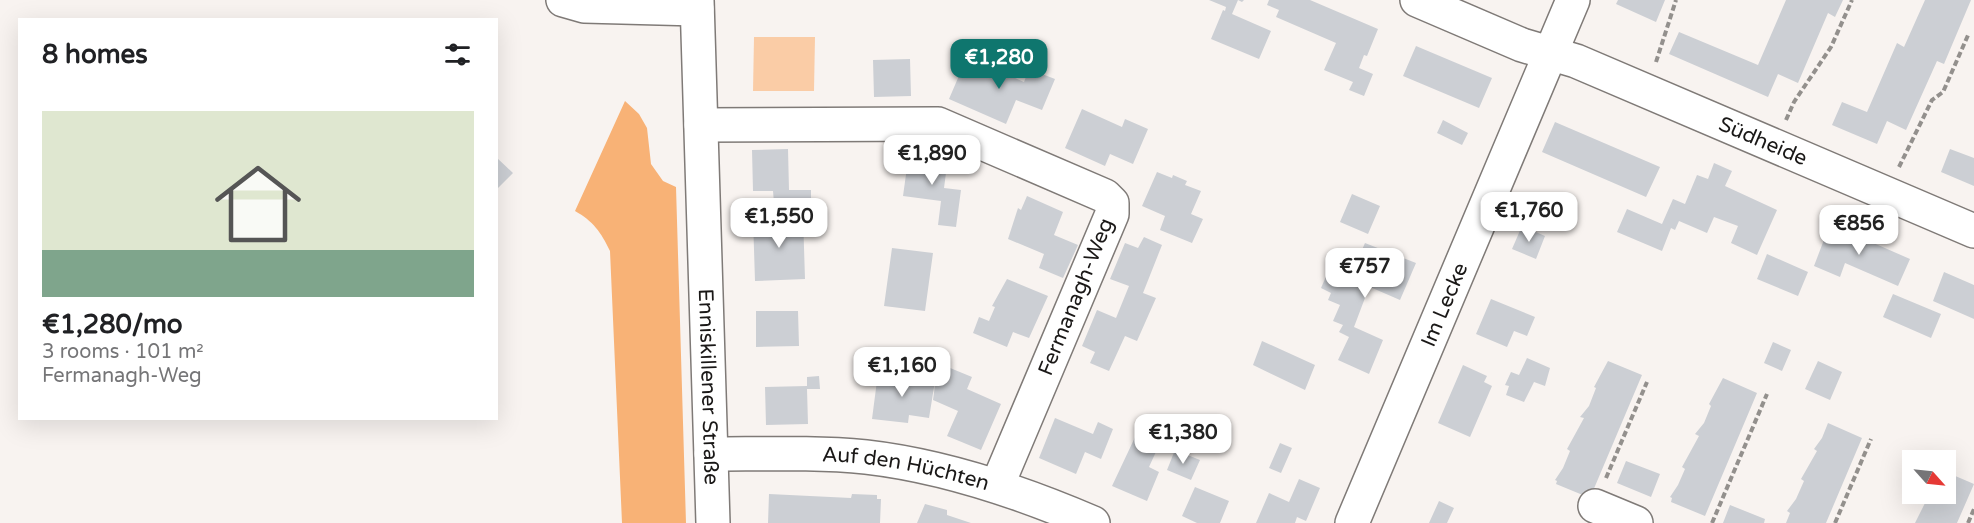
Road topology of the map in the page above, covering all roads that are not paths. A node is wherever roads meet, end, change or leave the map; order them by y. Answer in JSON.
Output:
{"nodes":[{"id":1,"x":563,"y":0,"type":"edge"},
{"id":2,"x":1417,"y":0,"type":"edge"},
{"id":3,"x":1573,"y":0,"type":"edge"},
{"id":4,"x":697,"y":4,"type":"edge"},
{"id":5,"x":1550,"y":53,"type":"junction"},
{"id":6,"x":701,"y":124,"type":"junction"},
{"id":7,"x":1974,"y":231,"type":"edge"},
{"id":8,"x":711,"y":454,"type":"junction"},
{"id":9,"x":997,"y":486,"type":"junction"},
{"id":10,"x":1594,"y":506,"type":"road end"},
{"id":11,"x":713,"y":523,"type":"edge"},
{"id":12,"x":1094,"y":523,"type":"edge"},
{"id":13,"x":1352,"y":523,"type":"edge"},
{"id":14,"x":1636,"y":523,"type":"edge"}],
"edges":[{"from":1,"to":4,"type":"street"},
{"from":2,"to":5,"type":"street","name":"Südheide"},
{"from":3,"to":5,"type":"street"},
{"from":4,"to":6,"type":"street","name":"Enniskillener Straße"},
{"from":5,"to":7,"type":"street","name":"Südheide"},
{"from":5,"to":13,"type":"street","name":"Im Lecke"},
{"from":6,"to":8,"type":"street","name":"Enniskillener Straße"},
{"from":6,"to":9,"type":"street","name":"Fermanagh-Weg"},
{"from":8,"to":9,"type":"street","name":"Auf den Hüchten"},
{"from":8,"to":11,"type":"street","name":"Enniskillener Straße"},
{"from":9,"to":12,"type":"street","name":"Auf den Hüchten"},
{"from":10,"to":14,"type":"street"}]}
